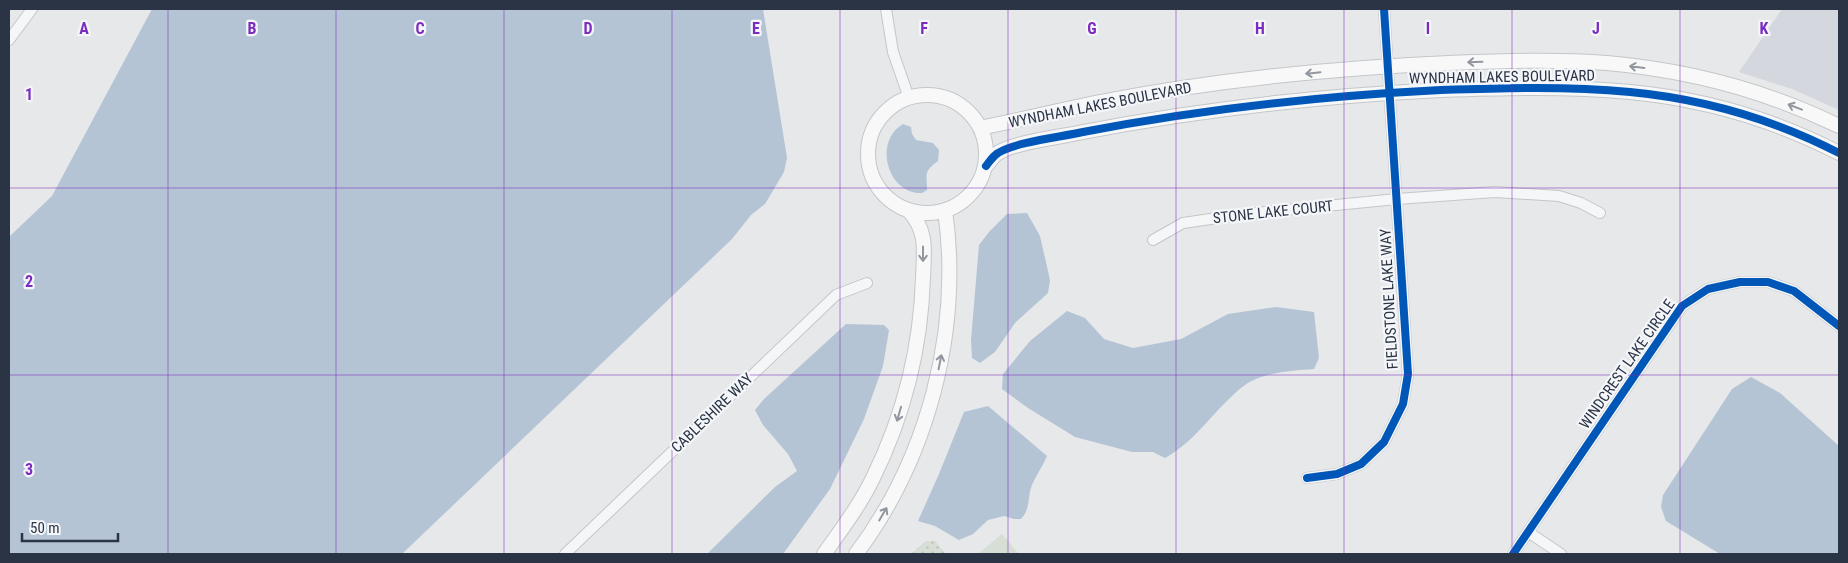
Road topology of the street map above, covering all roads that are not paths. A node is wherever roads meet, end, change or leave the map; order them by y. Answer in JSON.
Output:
{"nodes":[{"id":1,"x":32,"y":9,"type":"edge"},
{"id":2,"x":886,"y":9,"type":"edge"},
{"id":3,"x":1384,"y":9,"type":"edge"},
{"id":4,"x":9,"y":40,"type":"edge"},
{"id":5,"x":1388,"y":66,"type":"junction"},
{"id":6,"x":1390,"y":92,"type":"junction"},
{"id":7,"x":909,"y":98,"type":"junction"},
{"id":8,"x":1821,"y":117,"type":"junction"},
{"id":9,"x":1839,"y":126,"type":"edge"},
{"id":10,"x":980,"y":128,"type":"junction"},
{"id":11,"x":1811,"y":138,"type":"junction"},
{"id":12,"x":1839,"y":153,"type":"edge"},
{"id":13,"x":986,"y":166,"type":"junction"},
{"id":14,"x":1397,"y":199,"type":"junction"},
{"id":15,"x":908,"y":210,"type":"junction"},
{"id":16,"x":945,"y":210,"type":"junction"},
{"id":17,"x":1600,"y":213,"type":"dead end"},
{"id":18,"x":1153,"y":240,"type":"dead end"},
{"id":19,"x":867,"y":283,"type":"dead end"},
{"id":20,"x":1839,"y":326,"type":"edge"},
{"id":21,"x":1307,"y":478,"type":"dead end"},
{"id":22,"x":1528,"y":532,"type":"junction"},
{"id":23,"x":565,"y":554,"type":"edge"},
{"id":24,"x":824,"y":554,"type":"edge"},
{"id":25,"x":856,"y":554,"type":"edge"},
{"id":26,"x":1513,"y":554,"type":"edge"},
{"id":27,"x":1561,"y":554,"type":"edge"}],
"edges":[{"from":1,"to":4,"type":"street"},
{"from":2,"to":7,"type":"street"},
{"from":3,"to":5,"type":"street","name":"FIELDSTONE LAKE WAY"},
{"from":5,"to":6,"type":"street","name":"FIELDSTONE LAKE WAY"},
{"from":8,"to":5,"type":"street","name":"WYNDHAM LAKES BOULEVARD","one_way":true},
{"from":5,"to":10,"type":"street","name":"WYNDHAM LAKES BOULEVARD","one_way":true},
{"from":6,"to":11,"type":"street","name":"WYNDHAM LAKES BOULEVARD"},
{"from":6,"to":13,"type":"street","name":"WYNDHAM LAKES BOULEVARD"},
{"from":6,"to":14,"type":"street","name":"FIELDSTONE LAKE WAY"},
{"from":7,"to":10,"type":"street"},
{"from":7,"to":15,"type":"street"},
{"from":8,"to":9,"type":"street","name":"WYNDHAM LAKES BOULEVARD"},
{"from":8,"to":11,"type":"street"},
{"from":10,"to":13,"type":"street"},
{"from":11,"to":12,"type":"street","name":"WYNDHAM LAKES BOULEVARD"},
{"from":13,"to":16,"type":"street"},
{"from":14,"to":17,"type":"street","name":"STONE LAKE COURT"},
{"from":14,"to":18,"type":"street","name":"STONE LAKE COURT"},
{"from":14,"to":21,"type":"street","name":"FIELDSTONE LAKE WAY"},
{"from":15,"to":16,"type":"street"},
{"from":15,"to":24,"type":"street","one_way":true},
{"from":25,"to":16,"type":"street","one_way":true},
{"from":19,"to":23,"type":"street","name":"CABLESHIRE WAY"},
{"from":20,"to":22,"type":"street","name":"WINDCREST LAKE CIRCLE"},
{"from":22,"to":26,"type":"street","name":"WINDCREST LAKE CIRCLE"},
{"from":22,"to":27,"type":"street"}]}
